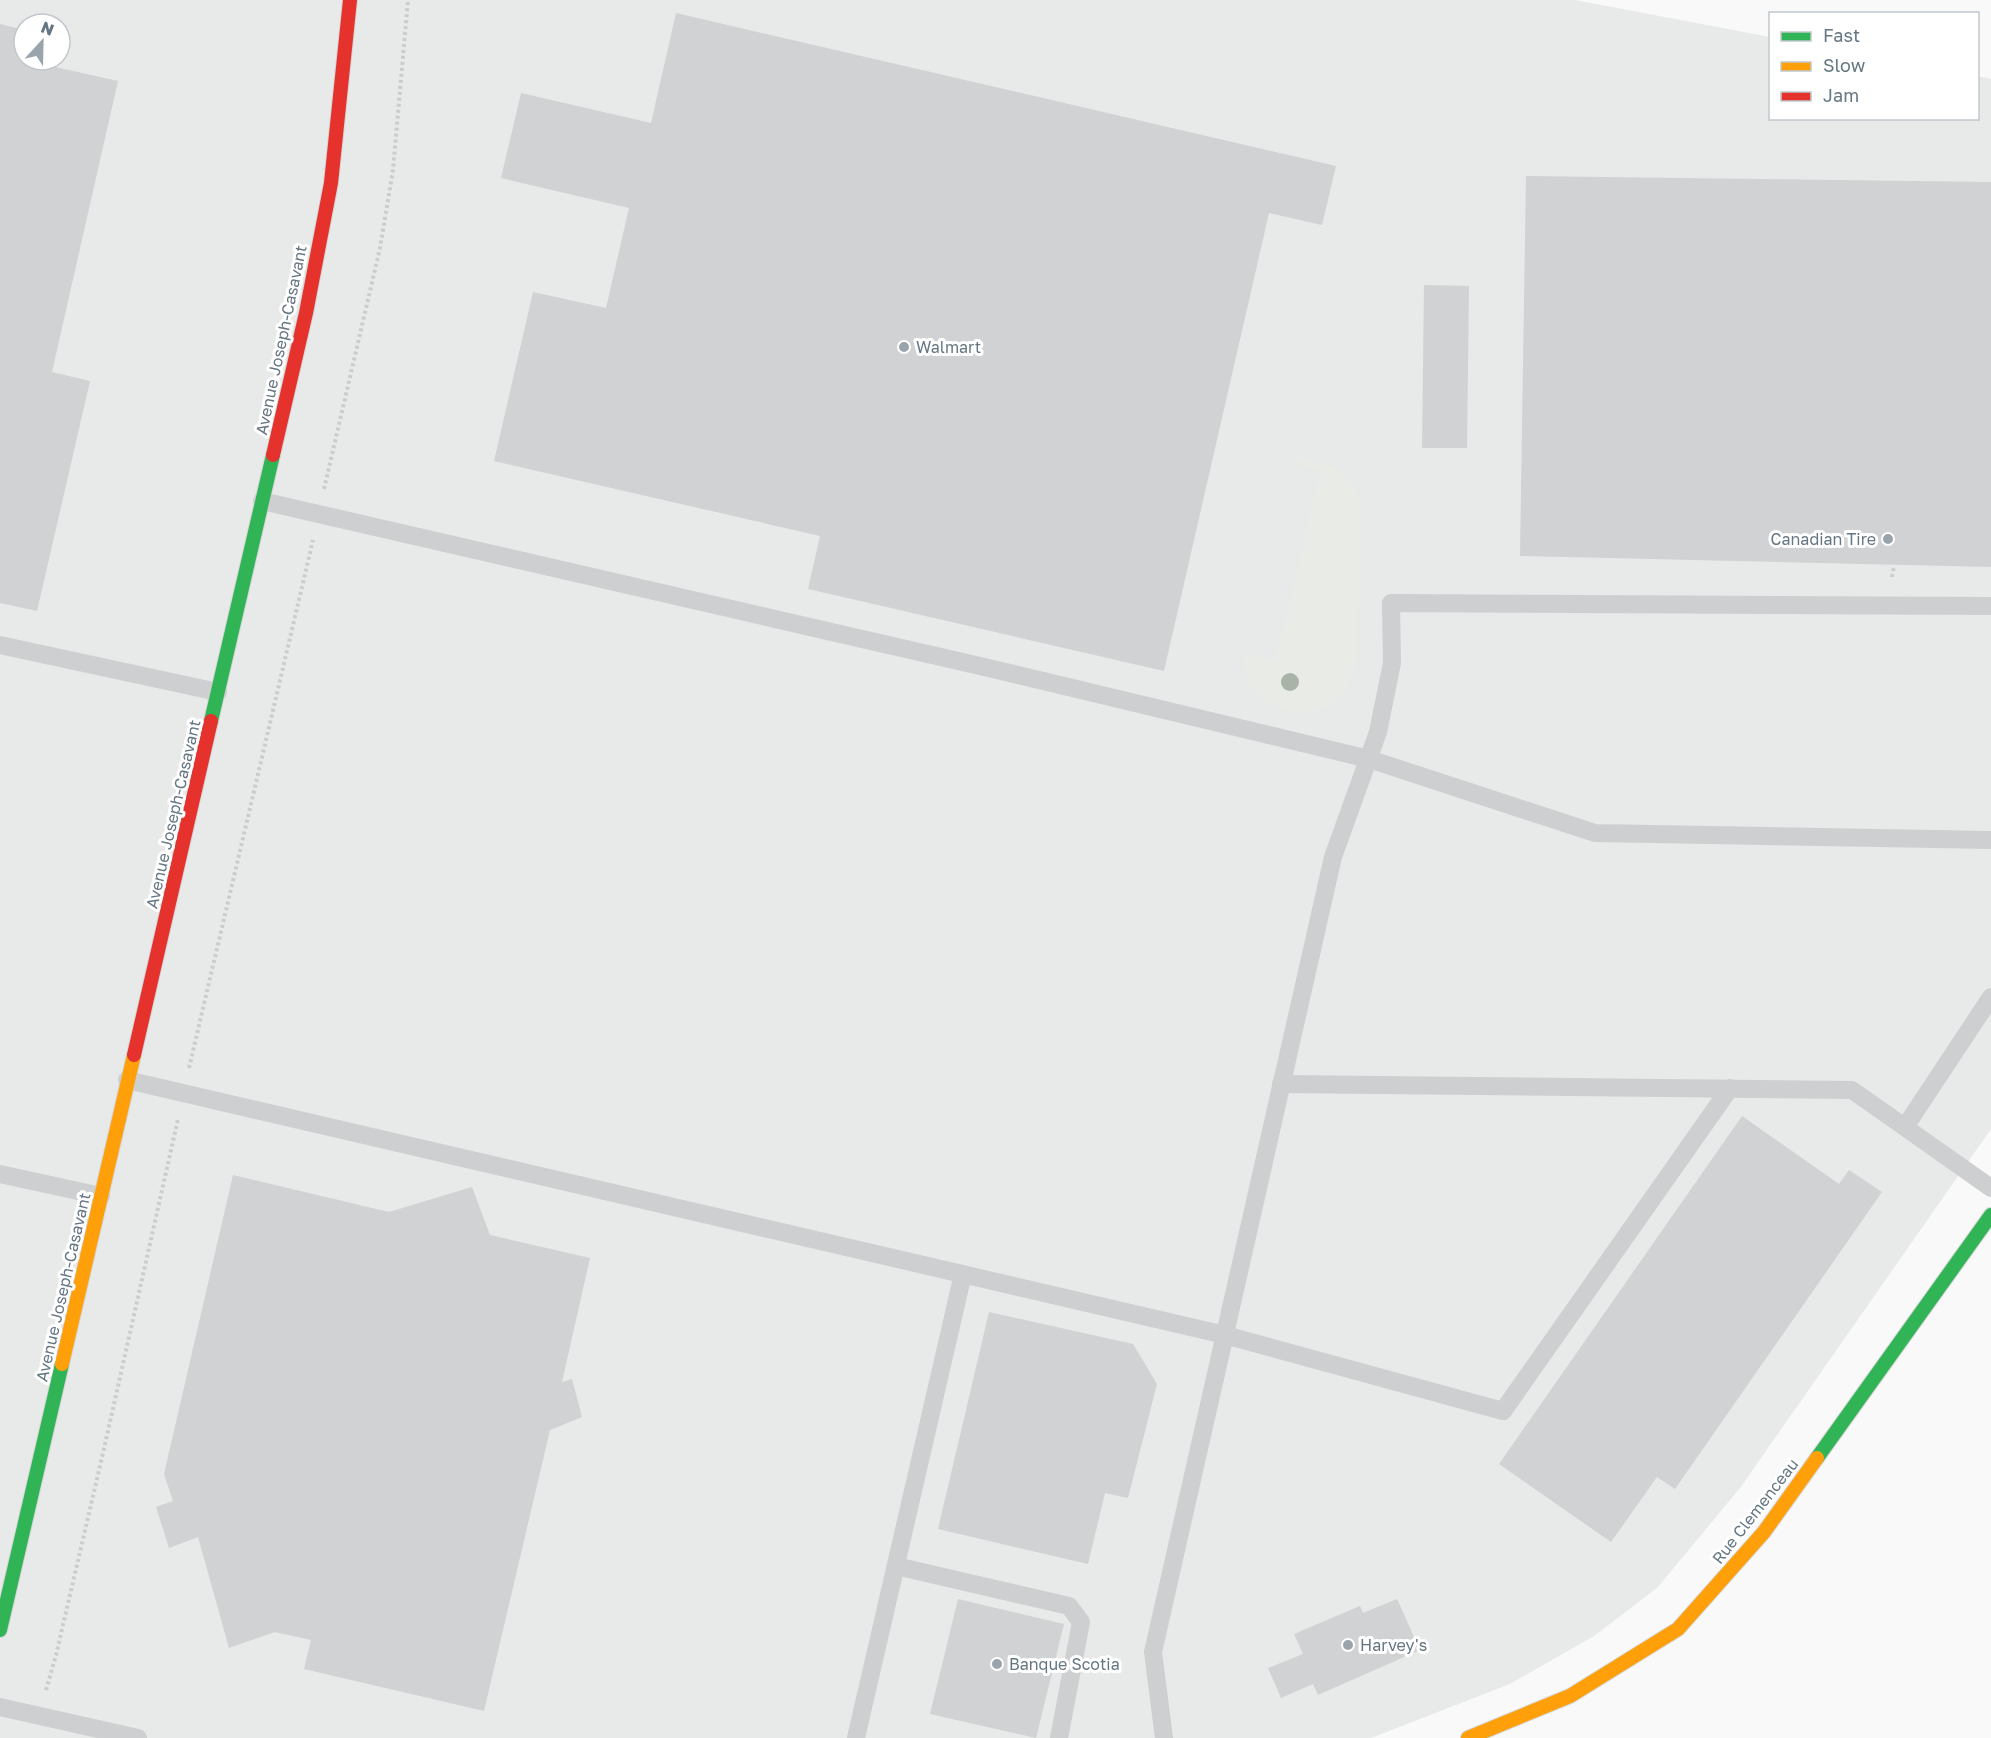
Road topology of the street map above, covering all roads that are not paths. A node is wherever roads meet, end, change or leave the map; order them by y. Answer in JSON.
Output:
{"nodes":[{"id":1,"x":350,"y":0,"type":"edge"},
{"id":2,"x":262,"y":501,"type":"junction"},
{"id":3,"x":1991,"y":606,"type":"edge"},
{"id":4,"x":0,"y":645,"type":"edge"},
{"id":5,"x":218,"y":692,"type":"junction"},
{"id":6,"x":1369,"y":759,"type":"junction"},
{"id":7,"x":1991,"y":840,"type":"edge"},
{"id":8,"x":1991,"y":997,"type":"edge"},
{"id":9,"x":127,"y":1080,"type":"junction"},
{"id":10,"x":1281,"y":1084,"type":"junction"},
{"id":11,"x":1730,"y":1088,"type":"junction"},
{"id":12,"x":1905,"y":1127,"type":"junction"},
{"id":13,"x":0,"y":1174,"type":"edge"},
{"id":14,"x":1991,"y":1188,"type":"edge"},
{"id":15,"x":100,"y":1196,"type":"junction"},
{"id":16,"x":1991,"y":1215,"type":"edge"},
{"id":17,"x":963,"y":1274,"type":"junction"},
{"id":18,"x":1226,"y":1335,"type":"junction"},
{"id":19,"x":896,"y":1566,"type":"junction"},
{"id":20,"x":0,"y":1630,"type":"edge"},
{"id":21,"x":0,"y":1707,"type":"edge"},
{"id":22,"x":138,"y":1738,"type":"edge"},
{"id":23,"x":856,"y":1738,"type":"edge"},
{"id":24,"x":1059,"y":1738,"type":"edge"},
{"id":25,"x":1164,"y":1738,"type":"edge"},
{"id":26,"x":1468,"y":1738,"type":"edge"}],
"edges":[{"from":1,"to":2,"type":"street","name":"Avenue Joseph-Casavant"},
{"from":2,"to":5,"type":"street","name":"Avenue Joseph-Casavant"},
{"from":2,"to":6,"type":"lane"},
{"from":3,"to":6,"type":"lane"},
{"from":4,"to":5,"type":"lane"},
{"from":5,"to":9,"type":"street","name":"Avenue Joseph-Casavant"},
{"from":6,"to":7,"type":"lane"},
{"from":6,"to":10,"type":"lane"},
{"from":8,"to":12,"type":"lane"},
{"from":9,"to":15,"type":"street","name":"Avenue Joseph-Casavant"},
{"from":9,"to":17,"type":"lane"},
{"from":10,"to":11,"type":"lane"},
{"from":10,"to":18,"type":"lane"},
{"from":11,"to":12,"type":"lane"},
{"from":11,"to":18,"type":"lane"},
{"from":12,"to":14,"type":"lane"},
{"from":13,"to":15,"type":"lane"},
{"from":15,"to":20,"type":"street","name":"Avenue Joseph-Casavant"},
{"from":16,"to":26,"type":"street","name":"Rue Clemenceau"},
{"from":17,"to":18,"type":"lane"},
{"from":17,"to":19,"type":"lane"},
{"from":18,"to":25,"type":"lane"},
{"from":19,"to":23,"type":"lane"},
{"from":19,"to":24,"type":"lane"},
{"from":21,"to":22,"type":"lane"}]}
